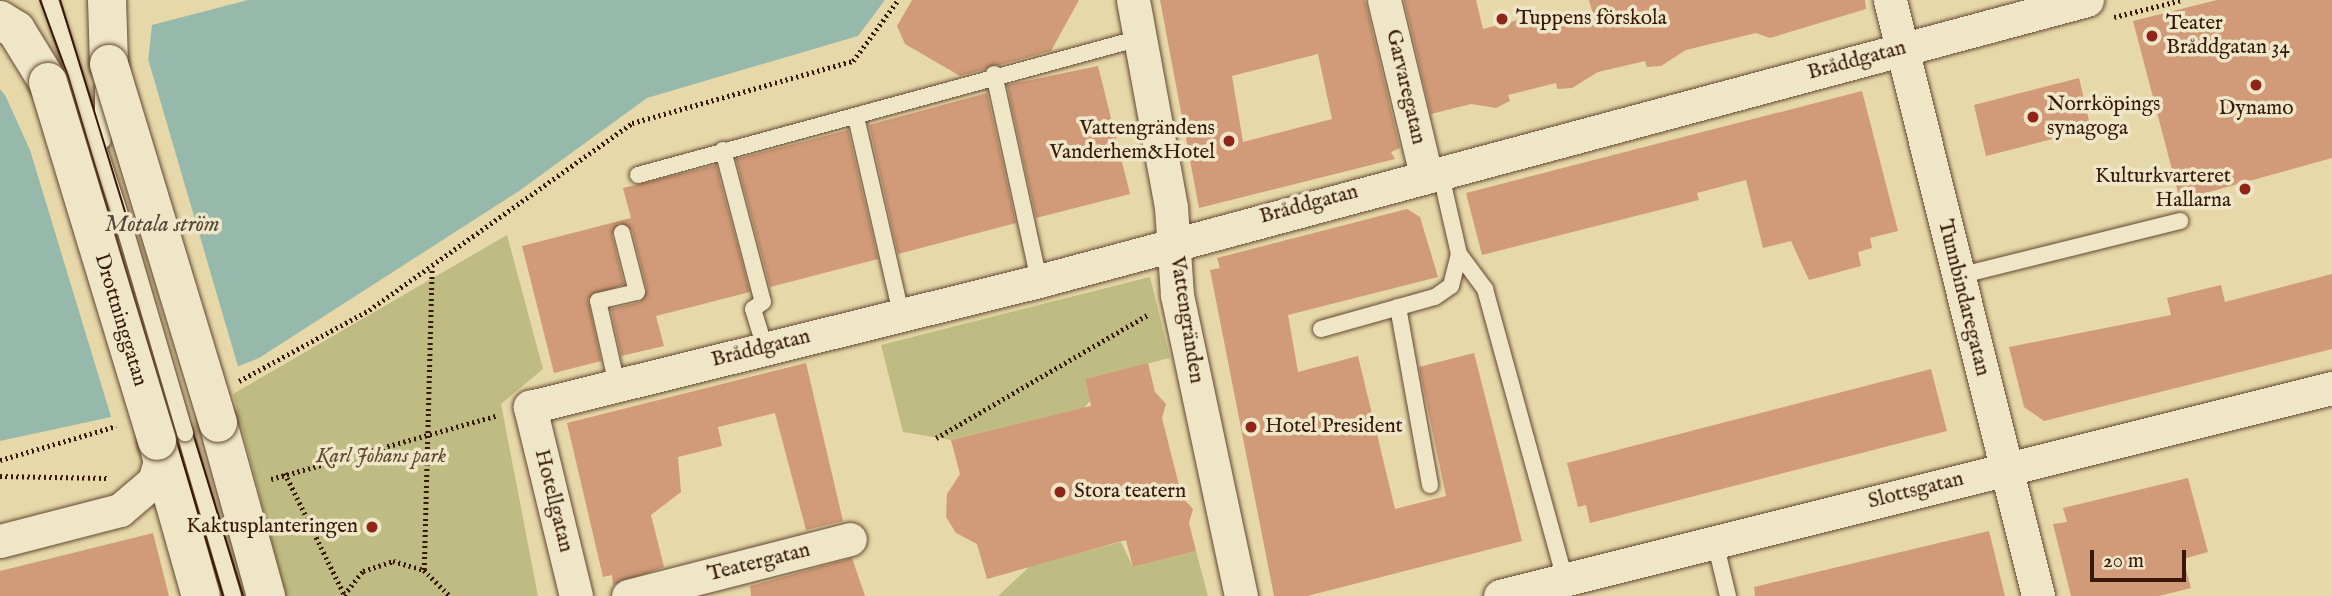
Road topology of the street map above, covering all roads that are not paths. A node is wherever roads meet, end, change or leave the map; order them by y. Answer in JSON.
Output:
{"nodes":[{"id":1,"x":50,"y":0,"type":"edge"},
{"id":2,"x":107,"y":0,"type":"edge"},
{"id":3,"x":1133,"y":0,"type":"edge"},
{"id":4,"x":1384,"y":0,"type":"edge"},
{"id":5,"x":1890,"y":0,"type":"edge"},
{"id":6,"x":2087,"y":0,"type":"edge"},
{"id":7,"x":0,"y":20,"type":"edge"},
{"id":8,"x":1140,"y":38,"type":"junction"},
{"id":9,"x":1902,"y":49,"type":"junction"},
{"id":10,"x":88,"y":65,"type":"junction"},
{"id":11,"x":994,"y":74,"type":"junction"},
{"id":12,"x":856,"y":117,"type":"junction"},
{"id":13,"x":723,"y":150,"type":"junction"},
{"id":14,"x":103,"y":160,"type":"junction"},
{"id":15,"x":1433,"y":173,"type":"junction"},
{"id":16,"x":638,"y":175,"type":"dead end"},
{"id":17,"x":2180,"y":221,"type":"dead end"},
{"id":18,"x":622,"y":233,"type":"dead end"},
{"id":19,"x":1174,"y":241,"type":"junction"},
{"id":20,"x":1459,"y":254,"type":"junction"},
{"id":21,"x":1958,"y":276,"type":"junction"},
{"id":22,"x":1038,"y":281,"type":"junction"},
{"id":23,"x":1398,"y":307,"type":"junction"},
{"id":24,"x":901,"y":314,"type":"junction"},
{"id":25,"x":1321,"y":329,"type":"dead end"},
{"id":26,"x":765,"y":348,"type":"junction"},
{"id":27,"x":617,"y":385,"type":"junction"},
{"id":28,"x":2332,"y":388,"type":"edge"},
{"id":29,"x":530,"y":407,"type":"joint"},
{"id":30,"x":169,"y":436,"type":"junction"},
{"id":31,"x":2006,"y":468,"type":"junction"},
{"id":32,"x":1430,"y":485,"type":"dead end"},
{"id":33,"x":850,"y":539,"type":"dead end"},
{"id":34,"x":0,"y":541,"type":"edge"},
{"id":35,"x":1715,"y":542,"type":"junction"},
{"id":36,"x":1556,"y":586,"type":"edge"},
{"id":37,"x":201,"y":596,"type":"edge"},
{"id":38,"x":233,"y":596,"type":"edge"},
{"id":39,"x":266,"y":596,"type":"edge"},
{"id":40,"x":576,"y":596,"type":"edge"},
{"id":41,"x":628,"y":596,"type":"edge"},
{"id":42,"x":1241,"y":596,"type":"edge"},
{"id":43,"x":1500,"y":596,"type":"edge"},
{"id":44,"x":1728,"y":596,"type":"edge"},
{"id":45,"x":2038,"y":596,"type":"edge"}],
"edges":[{"from":1,"to":10,"type":"lane","name":"Drottninggatan"},
{"from":2,"to":10,"type":"main road","name":"Drottninggatan"},
{"from":3,"to":8,"type":"street","name":"Vattengränden"},
{"from":4,"to":15,"type":"street","name":"Garvaregatan"},
{"from":5,"to":9,"type":"street","name":"Tunnbindaregatan"},
{"from":6,"to":9,"type":"street","name":"Bråddgatan"},
{"from":7,"to":10,"type":"main road","name":"Drottninggatan"},
{"from":8,"to":11,"type":"lane"},
{"from":8,"to":19,"type":"street","name":"Vattengränden"},
{"from":9,"to":15,"type":"street","name":"Bråddgatan"},
{"from":9,"to":21,"type":"street","name":"Tunnbindaregatan"},
{"from":10,"to":14,"type":"lane","name":"Drottninggatan"},
{"from":10,"to":14,"type":"lane","name":"Drottninggatan"},
{"from":10,"to":30,"type":"main road","name":"Drottninggatan","bridge":true},
{"from":10,"to":30,"type":"main road","name":"Drottninggatan","bridge":true},
{"from":11,"to":12,"type":"lane"},
{"from":11,"to":22,"type":"lane"},
{"from":12,"to":13,"type":"lane"},
{"from":12,"to":24,"type":"lane"},
{"from":13,"to":16,"type":"lane"},
{"from":13,"to":26,"type":"lane"},
{"from":14,"to":30,"type":"lane","name":"Drottninggatan","bridge":true},
{"from":15,"to":19,"type":"street","name":"Bråddgatan"},
{"from":15,"to":20,"type":"lane"},
{"from":17,"to":21,"type":"lane"},
{"from":18,"to":27,"type":"lane"},
{"from":19,"to":22,"type":"street","name":"Bråddgatan"},
{"from":19,"to":42,"type":"street","name":"Vattengränden"},
{"from":20,"to":23,"type":"lane"},
{"from":20,"to":36,"type":"lane"},
{"from":21,"to":31,"type":"street","name":"Tunnbindaregatan"},
{"from":22,"to":24,"type":"street","name":"Bråddgatan"},
{"from":23,"to":25,"type":"lane"},
{"from":23,"to":32,"type":"lane"},
{"from":24,"to":26,"type":"street","name":"Bråddgatan"},
{"from":26,"to":27,"type":"street","name":"Bråddgatan"},
{"from":27,"to":29,"type":"street","name":"Bråddgatan"},
{"from":28,"to":31,"type":"street","name":"Slottsgatan"},
{"from":29,"to":40,"type":"street","name":"Hotellgatan"},
{"from":30,"to":34,"type":"street"},
{"from":30,"to":37,"type":"main road","name":"Drottninggatan"},
{"from":30,"to":38,"type":"lane","name":"Drottninggatan"},
{"from":30,"to":39,"type":"main road","name":"Drottninggatan"},
{"from":31,"to":35,"type":"street","name":"Slottsgatan"},
{"from":31,"to":45,"type":"street","name":"Tunnbindaregatan"},
{"from":33,"to":41,"type":"street","name":"Teatergatan"},
{"from":35,"to":36,"type":"street","name":"Slottsgatan"},
{"from":35,"to":44,"type":"lane"},
{"from":36,"to":43,"type":"street","name":"Slottsgatan"}]}
